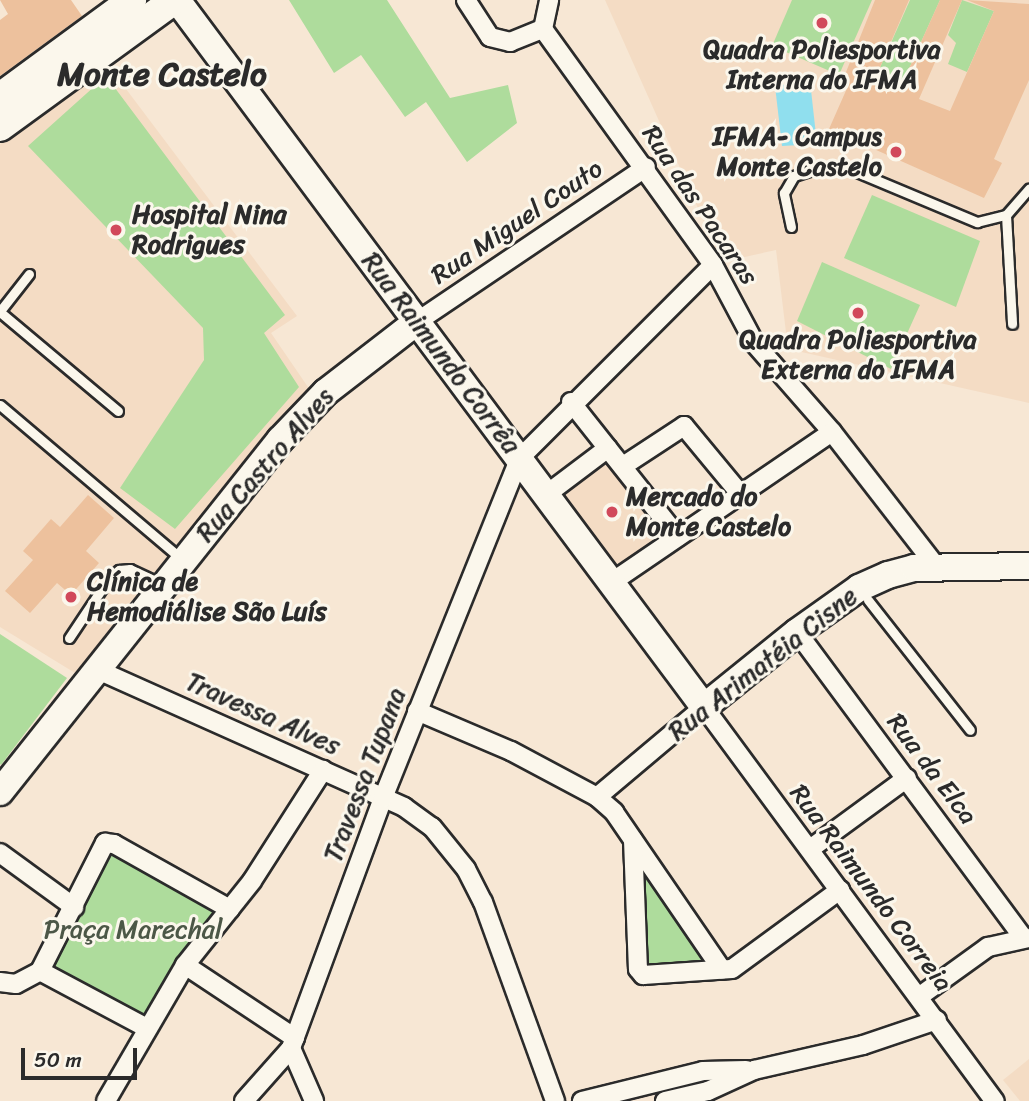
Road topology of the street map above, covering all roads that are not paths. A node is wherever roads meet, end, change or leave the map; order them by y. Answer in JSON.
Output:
{"nodes":[{"id":1,"x":175,"y":0,"type":"edge"},
{"id":2,"x":466,"y":0,"type":"edge"},
{"id":3,"x":549,"y":0,"type":"edge"},
{"id":4,"x":125,"y":5,"type":"edge"},
{"id":5,"x":542,"y":29,"type":"junction"},
{"id":6,"x":94,"y":58,"type":"junction"},
{"id":7,"x":0,"y":97,"type":"edge"},
{"id":8,"x":0,"y":127,"type":"edge"},
{"id":9,"x":646,"y":167,"type":"junction"},
{"id":10,"x":1029,"y":189,"type":"edge"},
{"id":11,"x":1006,"y":215,"type":"junction"},
{"id":12,"x":791,"y":227,"type":"dead end"},
{"id":13,"x":713,"y":265,"type":"junction"},
{"id":14,"x":29,"y":274,"type":"dead end"},
{"id":15,"x":0,"y":311,"type":"edge"},
{"id":16,"x":418,"y":321,"type":"junction"},
{"id":17,"x":1012,"y":324,"type":"dead end"},
{"id":18,"x":571,"y":402,"type":"junction"},
{"id":19,"x":0,"y":405,"type":"edge"},
{"id":20,"x":118,"y":411,"type":"dead end"},
{"id":21,"x":832,"y":432,"type":"junction"},
{"id":22,"x":608,"y":448,"type":"junction"},
{"id":23,"x":520,"y":458,"type":"junction"},
{"id":24,"x":623,"y":466,"type":"junction"},
{"id":25,"x":547,"y":494,"type":"junction"},
{"id":26,"x":741,"y":495,"type":"junction"},
{"id":27,"x":678,"y":537,"type":"junction"},
{"id":28,"x":183,"y":560,"type":"junction"},
{"id":29,"x":936,"y":566,"type":"junction"},
{"id":30,"x":1029,"y":566,"type":"edge"},
{"id":31,"x":612,"y":582,"type":"junction"},
{"id":32,"x":164,"y":585,"type":"junction"},
{"id":33,"x":864,"y":594,"type":"junction"},
{"id":34,"x":797,"y":632,"type":"junction"},
{"id":35,"x":69,"y":638,"type":"dead end"},
{"id":36,"x":98,"y":670,"type":"junction"},
{"id":37,"x":705,"y":706,"type":"junction"},
{"id":38,"x":417,"y":711,"type":"junction"},
{"id":39,"x":970,"y":730,"type":"dead end"},
{"id":40,"x":323,"y":770,"type":"junction"},
{"id":41,"x":907,"y":778,"type":"junction"},
{"id":42,"x":0,"y":792,"type":"edge"},
{"id":43,"x":597,"y":797,"type":"junction"},
{"id":44,"x":383,"y":798,"type":"junction"},
{"id":45,"x":633,"y":840,"type":"junction"},
{"id":46,"x":810,"y":849,"type":"junction"},
{"id":47,"x":0,"y":853,"type":"edge"},
{"id":48,"x":840,"y":890,"type":"junction"},
{"id":49,"x":74,"y":907,"type":"junction"},
{"id":50,"x":230,"y":909,"type":"junction"},
{"id":51,"x":1026,"y":938,"type":"edge"},
{"id":52,"x":185,"y":965,"type":"junction"},
{"id":53,"x":722,"y":970,"type":"junction"},
{"id":54,"x":40,"y":971,"type":"junction"},
{"id":55,"x":0,"y":982,"type":"edge"},
{"id":56,"x":920,"y":996,"type":"junction"},
{"id":57,"x":937,"y":1020,"type":"junction"},
{"id":58,"x":145,"y":1027,"type":"junction"},
{"id":59,"x":293,"y":1043,"type":"junction"},
{"id":60,"x":754,"y":1070,"type":"junction"},
{"id":61,"x":704,"y":1071,"type":"junction"},
{"id":62,"x":709,"y":1096,"type":"edge"},
{"id":63,"x":106,"y":1101,"type":"edge"},
{"id":64,"x":244,"y":1101,"type":"edge"},
{"id":65,"x":314,"y":1101,"type":"edge"},
{"id":66,"x":555,"y":1101,"type":"edge"},
{"id":67,"x":582,"y":1101,"type":"edge"},
{"id":68,"x":666,"y":1101,"type":"edge"},
{"id":69,"x":995,"y":1101,"type":"edge"}],
"edges":[{"from":1,"to":6,"type":"main road"},
{"from":1,"to":16,"type":"street","name":"Rua Raimundo Corrêa"},
{"from":2,"to":5,"type":"street"},
{"from":3,"to":5,"type":"street"},
{"from":4,"to":6,"type":"main road"},
{"from":4,"to":7,"type":"main road"},
{"from":5,"to":9,"type":"street","name":"Rua das Pacaras"},
{"from":6,"to":8,"type":"main road"},
{"from":9,"to":13,"type":"street","name":"Rua das Pacaras"},
{"from":9,"to":16,"type":"street","name":"Rua Miguel Couto"},
{"from":10,"to":11,"type":"lane"},
{"from":11,"to":12,"type":"lane"},
{"from":11,"to":17,"type":"lane"},
{"from":13,"to":18,"type":"street"},
{"from":13,"to":21,"type":"street","name":"Rua das Pacaras"},
{"from":14,"to":15,"type":"lane"},
{"from":15,"to":20,"type":"lane"},
{"from":16,"to":23,"type":"street","name":"Rua Raimundo Corrêa"},
{"from":16,"to":28,"type":"street","name":"Rua Castro Alves"},
{"from":18,"to":22,"type":"street"},
{"from":18,"to":23,"type":"street"},
{"from":19,"to":28,"type":"lane"},
{"from":21,"to":26,"type":"street"},
{"from":21,"to":29,"type":"street","name":"Rua das Pacaras"},
{"from":22,"to":24,"type":"street"},
{"from":22,"to":25,"type":"street"},
{"from":23,"to":25,"type":"street","name":"Rua Raimundo Corrêa"},
{"from":23,"to":38,"type":"street","name":"Travessa Tupana"},
{"from":24,"to":26,"type":"street"},
{"from":24,"to":27,"type":"street"},
{"from":25,"to":31,"type":"street","name":"Rua Raimundo Corrêa"},
{"from":26,"to":27,"type":"street"},
{"from":27,"to":31,"type":"street"},
{"from":28,"to":32,"type":"street","name":"Rua Castro Alves"},
{"from":29,"to":30,"type":"street","name":"Rua Arimatéia Cisne"},
{"from":29,"to":33,"type":"street","name":"Rua Arimatéia Cisne"},
{"from":31,"to":37,"type":"street","name":"Rua Raimundo Corrêa"},
{"from":32,"to":35,"type":"lane"},
{"from":32,"to":36,"type":"street","name":"Rua Castro Alves"},
{"from":33,"to":34,"type":"street","name":"Rua Arimatéia Cisne"},
{"from":33,"to":39,"type":"lane"},
{"from":34,"to":37,"type":"street","name":"Rua Arimatéia Cisne"},
{"from":34,"to":41,"type":"street","name":"Rua da Elca"},
{"from":36,"to":40,"type":"street","name":"Travessa Alves"},
{"from":36,"to":42,"type":"street","name":"Rua Castro Alves"},
{"from":37,"to":43,"type":"street","name":"Rua Arimatéia Cisne"},
{"from":37,"to":46,"type":"street","name":"Rua Raimundo Correia"},
{"from":38,"to":43,"type":"street"},
{"from":38,"to":44,"type":"street","name":"Travessa Tupana"},
{"from":40,"to":44,"type":"street","name":"Travessa Alves"},
{"from":40,"to":50,"type":"street"},
{"from":41,"to":46,"type":"street"},
{"from":41,"to":51,"type":"street","name":"Rua da Elca"},
{"from":43,"to":45,"type":"street"},
{"from":44,"to":59,"type":"street","name":"Travessa Tupana"},
{"from":44,"to":66,"type":"street","name":"Travessa Alves"},
{"from":45,"to":53,"type":"street"},
{"from":45,"to":53,"type":"street"},
{"from":46,"to":48,"type":"street","name":"Rua Raimundo Correia"},
{"from":47,"to":49,"type":"street"},
{"from":48,"to":53,"type":"street"},
{"from":48,"to":56,"type":"street","name":"Rua Raimundo Correia"},
{"from":49,"to":50,"type":"street"},
{"from":49,"to":54,"type":"street"},
{"from":50,"to":52,"type":"street"},
{"from":51,"to":56,"type":"street"},
{"from":52,"to":58,"type":"street"},
{"from":52,"to":59,"type":"street"},
{"from":54,"to":55,"type":"street"},
{"from":54,"to":58,"type":"street"},
{"from":56,"to":57,"type":"street","name":"Rua Raimundo Correia"},
{"from":57,"to":60,"type":"street"},
{"from":57,"to":69,"type":"street","name":"Rua Raimundo Correia"},
{"from":58,"to":63,"type":"street"},
{"from":59,"to":64,"type":"street","name":"Travessa Tupana"},
{"from":59,"to":65,"type":"street"},
{"from":60,"to":61,"type":"street"},
{"from":60,"to":62,"type":"street"},
{"from":61,"to":62,"type":"street"},
{"from":61,"to":67,"type":"street"},
{"from":62,"to":68,"type":"street"}]}
